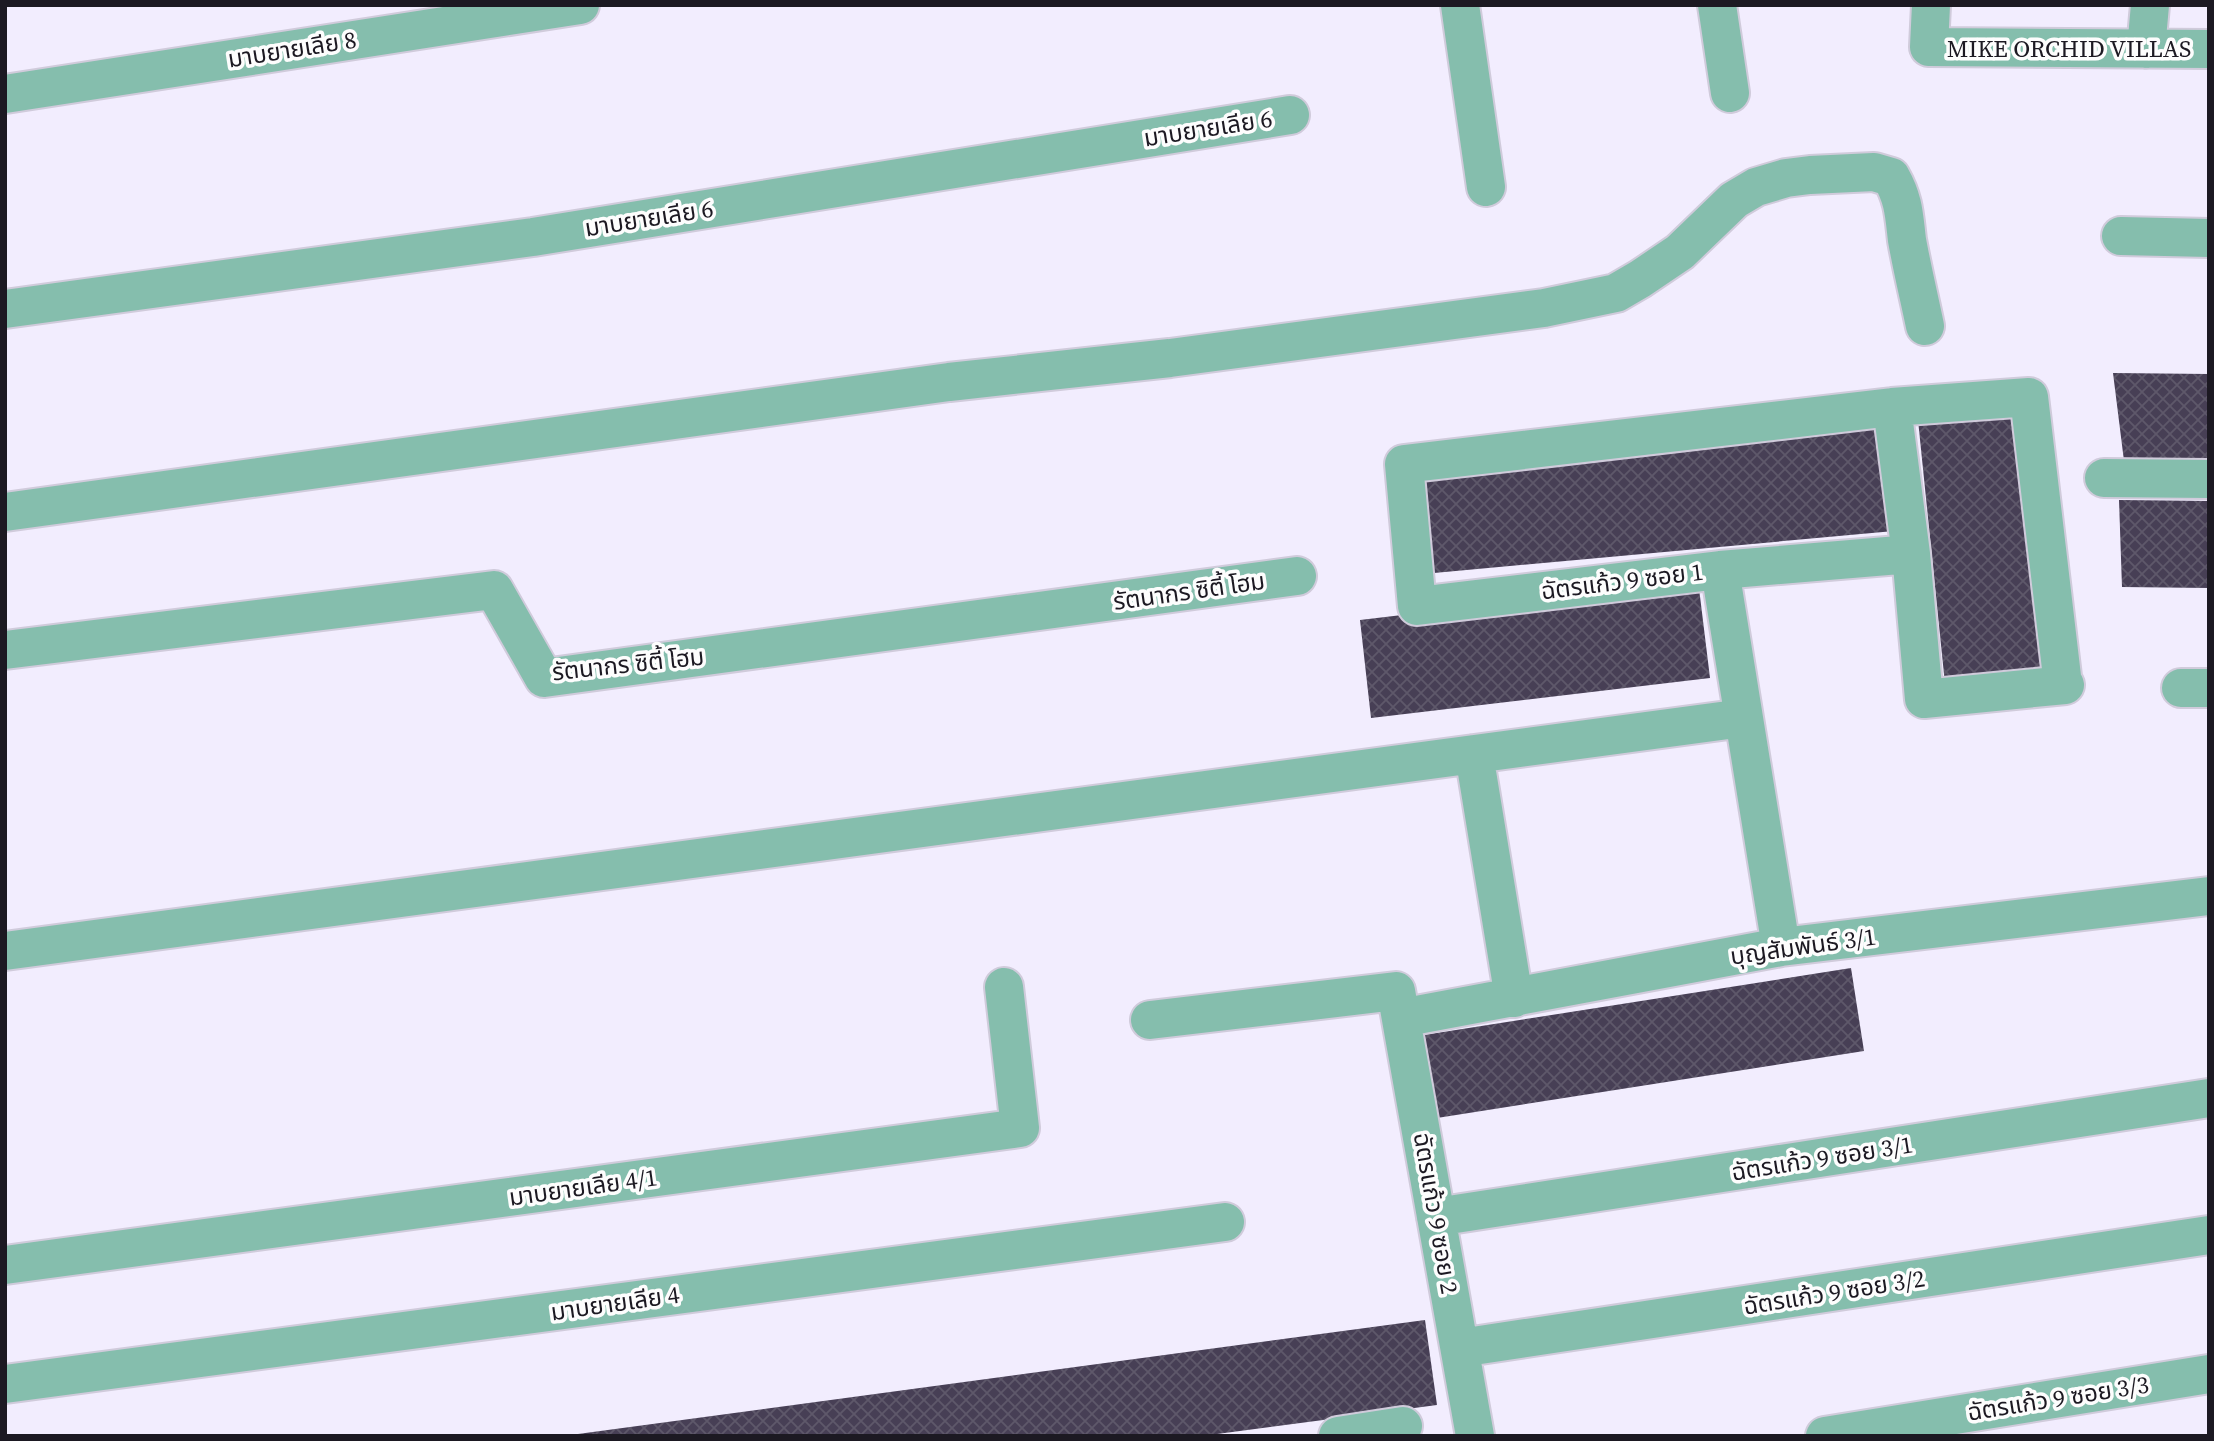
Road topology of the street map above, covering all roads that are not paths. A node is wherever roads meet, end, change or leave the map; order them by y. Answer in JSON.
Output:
{"nodes":[{"id":1,"x":580,"y":5,"type":"edge"},
{"id":2,"x":1460,"y":5,"type":"edge"},
{"id":3,"x":1717,"y":5,"type":"edge"},
{"id":4,"x":1931,"y":5,"type":"edge"},
{"id":5,"x":2150,"y":5,"type":"edge"},
{"id":6,"x":2146,"y":49,"type":"junction"},
{"id":7,"x":2209,"y":49,"type":"edge"},
{"id":8,"x":1730,"y":93,"type":"dead end"},
{"id":9,"x":5,"y":94,"type":"edge"},
{"id":10,"x":1290,"y":115,"type":"dead end"},
{"id":11,"x":1486,"y":187,"type":"dead end"},
{"id":12,"x":2121,"y":236,"type":"dead end"},
{"id":13,"x":2209,"y":238,"type":"edge"},
{"id":14,"x":5,"y":309,"type":"edge"},
{"id":15,"x":1925,"y":326,"type":"dead end"},
{"id":16,"x":1892,"y":407,"type":"junction"},
{"id":17,"x":2104,"y":478,"type":"dead end"},
{"id":18,"x":2209,"y":479,"type":"edge"},
{"id":19,"x":5,"y":512,"type":"edge"},
{"id":20,"x":1910,"y":554,"type":"junction"},
{"id":21,"x":1720,"y":570,"type":"junction"},
{"id":22,"x":1297,"y":576,"type":"dead end"},
{"id":23,"x":5,"y":650,"type":"edge"},
{"id":24,"x":1743,"y":718,"type":"junction"},
{"id":25,"x":1474,"y":754,"type":"junction"},
{"id":26,"x":2209,"y":895,"type":"edge"},
{"id":27,"x":1781,"y":947,"type":"junction"},
{"id":28,"x":5,"y":951,"type":"edge"},
{"id":29,"x":1004,"y":987,"type":"dead end"},
{"id":30,"x":1514,"y":998,"type":"junction"},
{"id":31,"x":1399,"y":1004,"type":"junction"},
{"id":32,"x":1150,"y":1020,"type":"dead end"},
{"id":33,"x":2209,"y":1098,"type":"edge"},
{"id":34,"x":1436,"y":1217,"type":"junction"},
{"id":35,"x":1225,"y":1222,"type":"dead end"},
{"id":36,"x":2209,"y":1235,"type":"edge"},
{"id":37,"x":5,"y":1265,"type":"edge"},
{"id":38,"x":1460,"y":1349,"type":"junction"},
{"id":39,"x":2209,"y":1374,"type":"edge"},
{"id":40,"x":5,"y":1384,"type":"edge"},
{"id":41,"x":1403,"y":1426,"type":"dead end"},
{"id":42,"x":1338,"y":1436,"type":"edge"},
{"id":43,"x":1475,"y":1436,"type":"edge"},
{"id":44,"x":1825,"y":1436,"type":"edge"}],
"edges":[{"from":1,"to":9,"type":"street","name":"มาบยายเลีย 8"},
{"from":2,"to":11,"type":"street"},
{"from":3,"to":8,"type":"street"},
{"from":4,"to":6,"type":"street","name":"MIKE ORCHID VILLAS"},
{"from":5,"to":6,"type":"street"},
{"from":6,"to":7,"type":"street","name":"MIKE ORCHID VILLAS"},
{"from":10,"to":14,"type":"street","name":"มาบยายเลีย 6"},
{"from":12,"to":13,"type":"street"},
{"from":15,"to":19,"type":"street"},
{"from":16,"to":20,"type":"street"},
{"from":16,"to":20,"type":"street"},
{"from":16,"to":21,"type":"street","name":"ฉัตรแก้ว 9 ซอย 1"},
{"from":17,"to":18,"type":"street"},
{"from":20,"to":21,"type":"street"},
{"from":21,"to":24,"type":"street","name":"ฉัตรแก้ว 9 ซอย 1"},
{"from":22,"to":23,"type":"street","name":"รัตนากร ซิตี้ โฮม"},
{"from":24,"to":25,"type":"street"},
{"from":24,"to":27,"type":"street","name":"ฉัตรแก้ว 9 ซอย 1"},
{"from":25,"to":28,"type":"street"},
{"from":25,"to":30,"type":"street"},
{"from":26,"to":27,"type":"street","name":"บุญสัมพันธ์ 3/1"},
{"from":27,"to":30,"type":"street","name":"บุญสัมพันธ์ 3/1"},
{"from":29,"to":37,"type":"street","name":"มาบยายเลีย 4/1"},
{"from":30,"to":31,"type":"street","name":"บุญสัมพันธ์ 3/1"},
{"from":31,"to":32,"type":"street","name":"บุญสัมพันธ์ 3/1"},
{"from":31,"to":34,"type":"street","name":"ฉัตรแก้ว 9 ซอย 2"},
{"from":33,"to":34,"type":"street","name":"ฉัตรแก้ว 9 ซอย 3/1"},
{"from":34,"to":38,"type":"street","name":"ฉัตรแก้ว 9 ซอย 2"},
{"from":35,"to":40,"type":"street","name":"มาบยายเลีย 4"},
{"from":36,"to":38,"type":"street","name":"ฉัตรแก้ว 9 ซอย 3/2"},
{"from":38,"to":43,"type":"street","name":"ฉัตรแก้ว 9 ซอย 2"},
{"from":39,"to":44,"type":"street","name":"ฉัตรแก้ว 9 ซอย 3/3"},
{"from":41,"to":42,"type":"street"}]}
